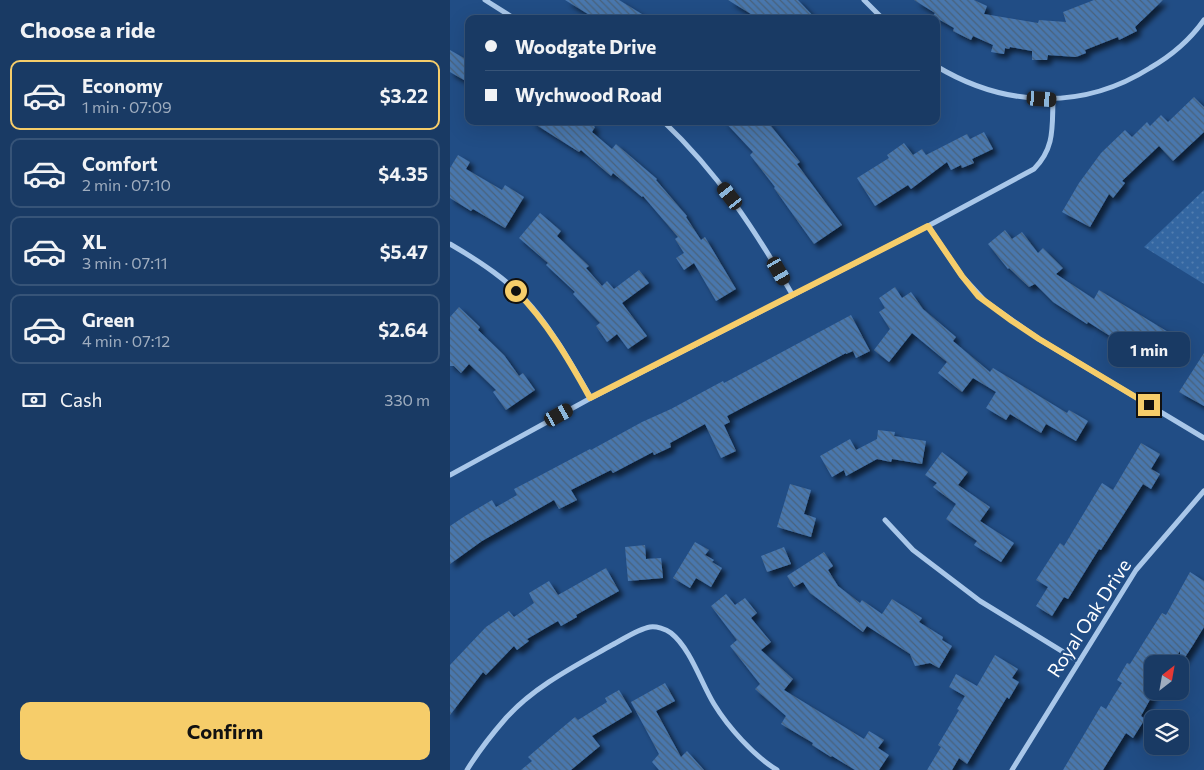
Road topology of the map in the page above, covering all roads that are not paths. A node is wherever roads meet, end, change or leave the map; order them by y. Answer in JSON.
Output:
{"nodes":[{"id":1,"x":485,"y":0,"type":"edge"},
{"id":2,"x":864,"y":0,"type":"edge"},
{"id":3,"x":509,"y":15,"type":"edge"},
{"id":4,"x":879,"y":15,"type":"edge"},
{"id":5,"x":1204,"y":20,"type":"edge"},
{"id":6,"x":940,"y":68,"type":"edge"},
{"id":7,"x":1053,"y":100,"type":"junction"},
{"id":8,"x":667,"y":125,"type":"edge"},
{"id":9,"x":928,"y":226,"type":"junction"},
{"id":10,"x":450,"y":244,"type":"edge"},
{"id":11,"x":792,"y":294,"type":"junction"},
{"id":12,"x":590,"y":398,"type":"junction"},
{"id":13,"x":1204,"y":438,"type":"edge"},
{"id":14,"x":450,"y":475,"type":"edge"},
{"id":15,"x":1204,"y":491,"type":"edge"},
{"id":16,"x":885,"y":520,"type":"dead end"},
{"id":17,"x":1078,"y":661,"type":"junction"},
{"id":18,"x":467,"y":770,"type":"edge"},
{"id":19,"x":777,"y":770,"type":"edge"},
{"id":20,"x":1012,"y":770,"type":"edge"}],
"edges":[{"from":1,"to":3,"type":"street"},
{"from":2,"to":4,"type":"street"},
{"from":5,"to":7,"type":"street"},
{"from":6,"to":7,"type":"street"},
{"from":7,"to":9,"type":"street"},
{"from":8,"to":11,"type":"street"},
{"from":9,"to":11,"type":"street"},
{"from":9,"to":13,"type":"street"},
{"from":10,"to":12,"type":"street"},
{"from":11,"to":12,"type":"street"},
{"from":12,"to":14,"type":"street"},
{"from":15,"to":17,"type":"street","name":"Royal Oak Drive"},
{"from":16,"to":17,"type":"street"},
{"from":17,"to":20,"type":"street","name":"Royal Oak Drive"},
{"from":18,"to":19,"type":"street"}]}
